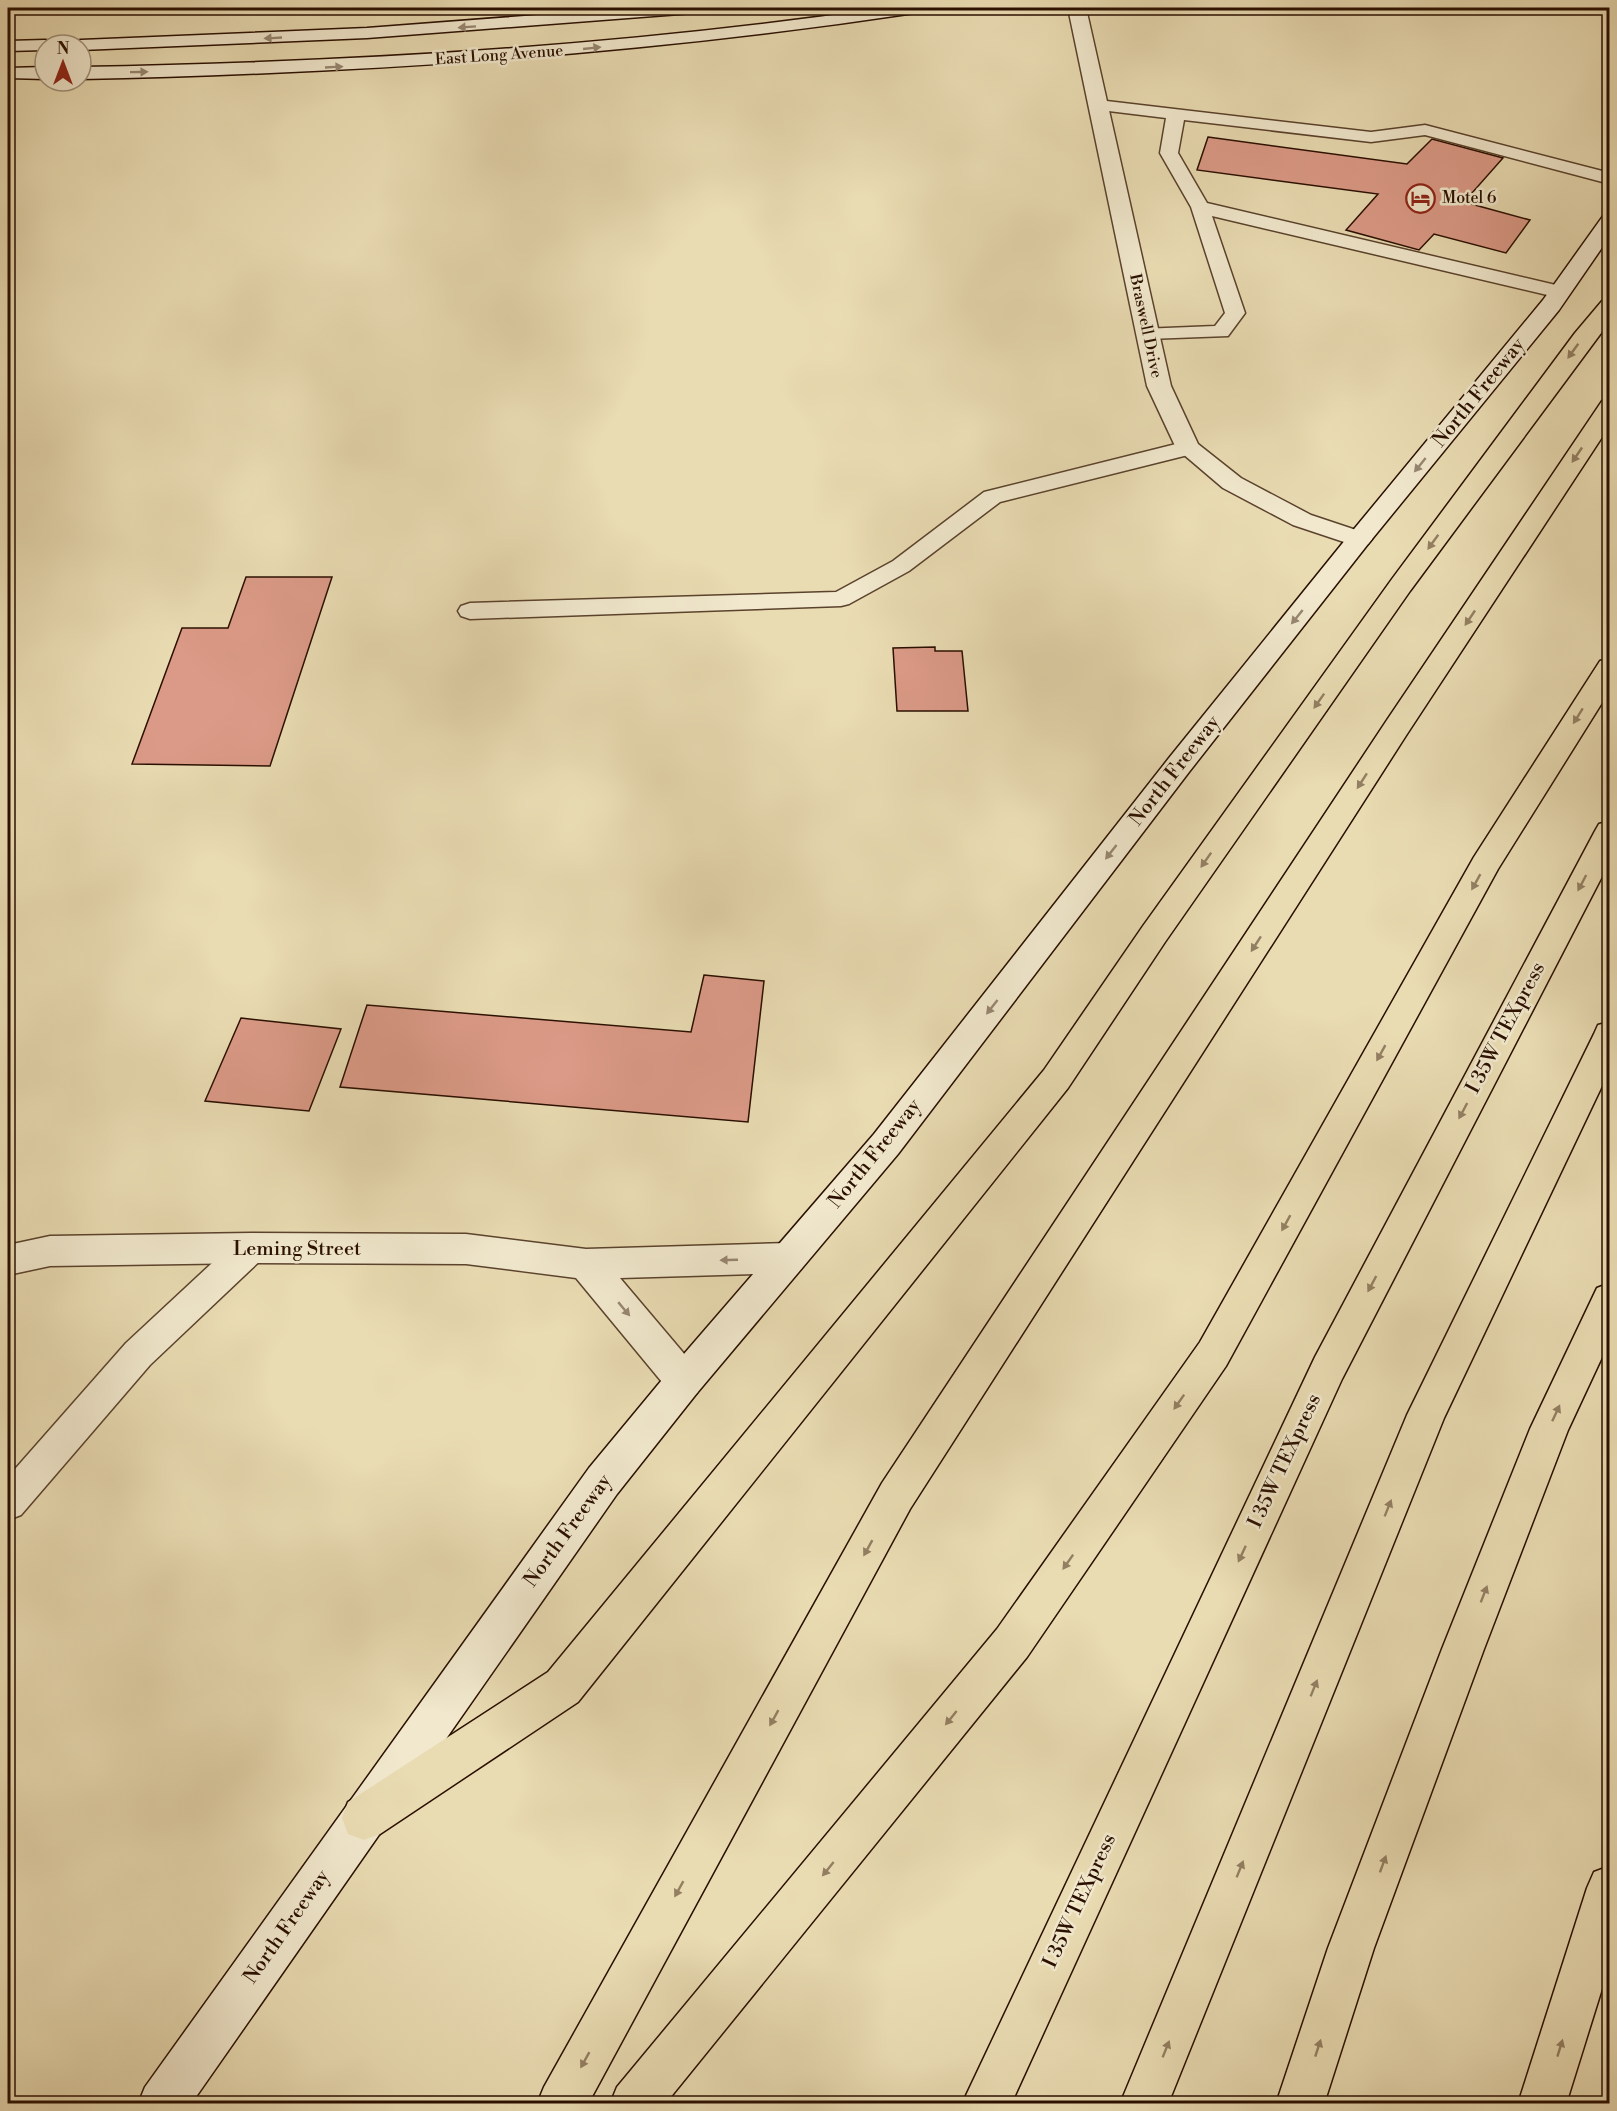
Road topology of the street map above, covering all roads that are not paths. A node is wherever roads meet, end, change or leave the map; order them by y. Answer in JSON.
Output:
{"nodes":[{"id":1,"x":693,"y":8,"type":"edge"},
{"id":2,"x":915,"y":8,"type":"edge"},
{"id":3,"x":1077,"y":8,"type":"edge"},
{"id":4,"x":93,"y":44,"type":"edge"},
{"id":5,"x":8,"y":45,"type":"edge"},
{"id":6,"x":33,"y":45,"type":"edge"},
{"id":7,"x":33,"y":73,"type":"edge"},
{"id":8,"x":93,"y":73,"type":"edge"},
{"id":9,"x":8,"y":74,"type":"edge"},
{"id":10,"x":1098,"y":105,"type":"junction"},
{"id":11,"x":1176,"y":114,"type":"junction"},
{"id":12,"x":1610,"y":179,"type":"edge"},
{"id":13,"x":1200,"y":207,"type":"junction"},
{"id":14,"x":1610,"y":220,"type":"edge"},
{"id":15,"x":1560,"y":292,"type":"junction"},
{"id":16,"x":1610,"y":306,"type":"edge"},
{"id":17,"x":1148,"y":333,"type":"junction"},
{"id":18,"x":1610,"y":406,"type":"edge"},
{"id":19,"x":1188,"y":448,"type":"junction"},
{"id":20,"x":1359,"y":539,"type":"junction"},
{"id":21,"x":471,"y":611,"type":"dead end"},
{"id":22,"x":1610,"y":667,"type":"edge"},
{"id":23,"x":1610,"y":831,"type":"edge"},
{"id":24,"x":1610,"y":1034,"type":"edge"},
{"id":25,"x":251,"y":1248,"type":"junction"},
{"id":26,"x":788,"y":1258,"type":"junction"},
{"id":27,"x":8,"y":1260,"type":"edge"},
{"id":28,"x":586,"y":1264,"type":"junction"},
{"id":29,"x":1610,"y":1299,"type":"edge"},
{"id":30,"x":684,"y":1381,"type":"junction"},
{"id":31,"x":8,"y":1503,"type":"edge"},
{"id":32,"x":364,"y":1818,"type":"junction"},
{"id":33,"x":1610,"y":1888,"type":"edge"},
{"id":34,"x":162,"y":2103,"type":"edge"},
{"id":35,"x":561,"y":2103,"type":"edge"},
{"id":36,"x":634,"y":2103,"type":"edge"},
{"id":37,"x":986,"y":2103,"type":"edge"},
{"id":38,"x":1144,"y":2103,"type":"edge"},
{"id":39,"x":1300,"y":2103,"type":"edge"},
{"id":40,"x":1542,"y":2103,"type":"edge"}],
"edges":[{"from":1,"to":4,"type":"main road","name":"East Long Avenue","one_way":true},
{"from":8,"to":2,"type":"main road","name":"East Long Avenue","one_way":true},
{"from":3,"to":10,"type":"main road","name":"Braswell Drive"},
{"from":5,"to":6,"type":"main road"},
{"from":7,"to":9,"type":"main road"},
{"from":10,"to":11,"type":"lane"},
{"from":10,"to":17,"type":"main road","name":"Braswell Drive"},
{"from":11,"to":12,"type":"lane"},
{"from":11,"to":13,"type":"lane"},
{"from":13,"to":15,"type":"lane"},
{"from":13,"to":17,"type":"lane"},
{"from":14,"to":15,"type":"main road","name":"North Freeway"},
{"from":15,"to":20,"type":"main road","name":"North Freeway","one_way":true},
{"from":16,"to":32,"type":"highway","one_way":true},
{"from":17,"to":19,"type":"main road","name":"Braswell Drive"},
{"from":18,"to":35,"type":"highway","one_way":true},
{"from":19,"to":20,"type":"main road","name":"Braswell Drive"},
{"from":19,"to":21,"type":"lane"},
{"from":20,"to":26,"type":"main road","name":"North Freeway","one_way":true},
{"from":22,"to":36,"type":"highway","one_way":true},
{"from":23,"to":37,"type":"highway","name":"I 35W TEXpress","one_way":true},
{"from":38,"to":24,"type":"highway","one_way":true},
{"from":25,"to":27,"type":"main road","name":"Leming Street"},
{"from":25,"to":28,"type":"main road","name":"Leming Street"},
{"from":25,"to":31,"type":"lane"},
{"from":26,"to":28,"type":"main road","name":"Leming Street","one_way":true},
{"from":26,"to":30,"type":"main road","name":"North Freeway"},
{"from":28,"to":30,"type":"main road","one_way":true},
{"from":39,"to":29,"type":"highway","one_way":true},
{"from":30,"to":32,"type":"main road","name":"North Freeway"},
{"from":32,"to":34,"type":"main road","name":"North Freeway"},
{"from":40,"to":33,"type":"highway","one_way":true}]}
